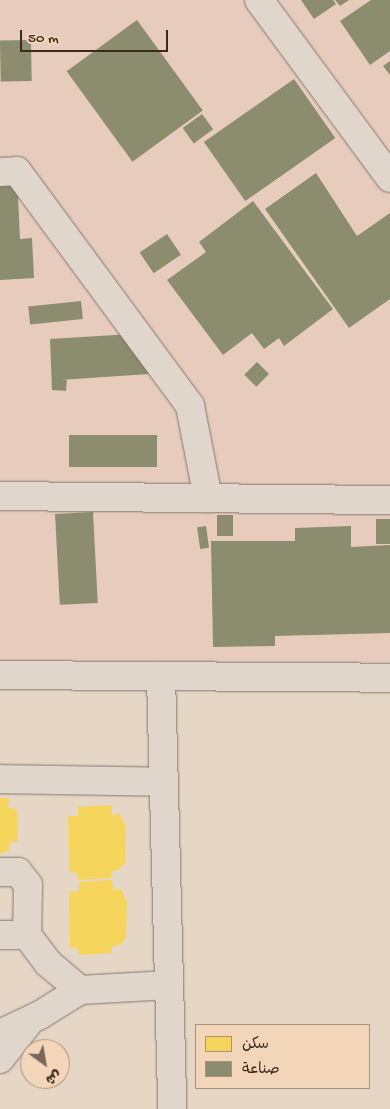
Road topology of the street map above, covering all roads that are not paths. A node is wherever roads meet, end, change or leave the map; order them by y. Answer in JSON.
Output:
{"nodes":[{"id":1,"x":259,"y":0,"type":"edge"},
{"id":2,"x":0,"y":172,"type":"edge"},
{"id":3,"x":390,"y":178,"type":"edge"},
{"id":4,"x":0,"y":496,"type":"edge"},
{"id":5,"x":208,"y":498,"type":"junction"},
{"id":6,"x":390,"y":500,"type":"edge"},
{"id":7,"x":0,"y":675,"type":"edge"},
{"id":8,"x":161,"y":676,"type":"junction"},
{"id":9,"x":390,"y":678,"type":"edge"},
{"id":10,"x":0,"y":780,"type":"edge"},
{"id":11,"x":164,"y":782,"type":"junction"},
{"id":12,"x":0,"y":872,"type":"edge"},
{"id":13,"x":0,"y":935,"type":"edge"},
{"id":14,"x":27,"y":935,"type":"junction"},
{"id":15,"x":169,"y":985,"type":"junction"},
{"id":16,"x":80,"y":990,"type":"junction"},
{"id":17,"x":30,"y":1020,"type":"junction"},
{"id":18,"x":0,"y":1034,"type":"edge"},
{"id":19,"x":0,"y":1059,"type":"edge"},
{"id":20,"x":172,"y":1109,"type":"edge"}],
"edges":[{"from":1,"to":3,"type":"street"},
{"from":2,"to":5,"type":"street"},
{"from":4,"to":5,"type":"street"},
{"from":5,"to":6,"type":"street"},
{"from":7,"to":8,"type":"street"},
{"from":8,"to":9,"type":"street"},
{"from":8,"to":11,"type":"street"},
{"from":10,"to":11,"type":"street"},
{"from":11,"to":15,"type":"street"},
{"from":12,"to":14,"type":"street"},
{"from":13,"to":14,"type":"street"},
{"from":14,"to":16,"type":"street"},
{"from":15,"to":16,"type":"street"},
{"from":15,"to":20,"type":"street"},
{"from":16,"to":17,"type":"street"},
{"from":17,"to":18,"type":"street"},
{"from":17,"to":19,"type":"street"}]}
